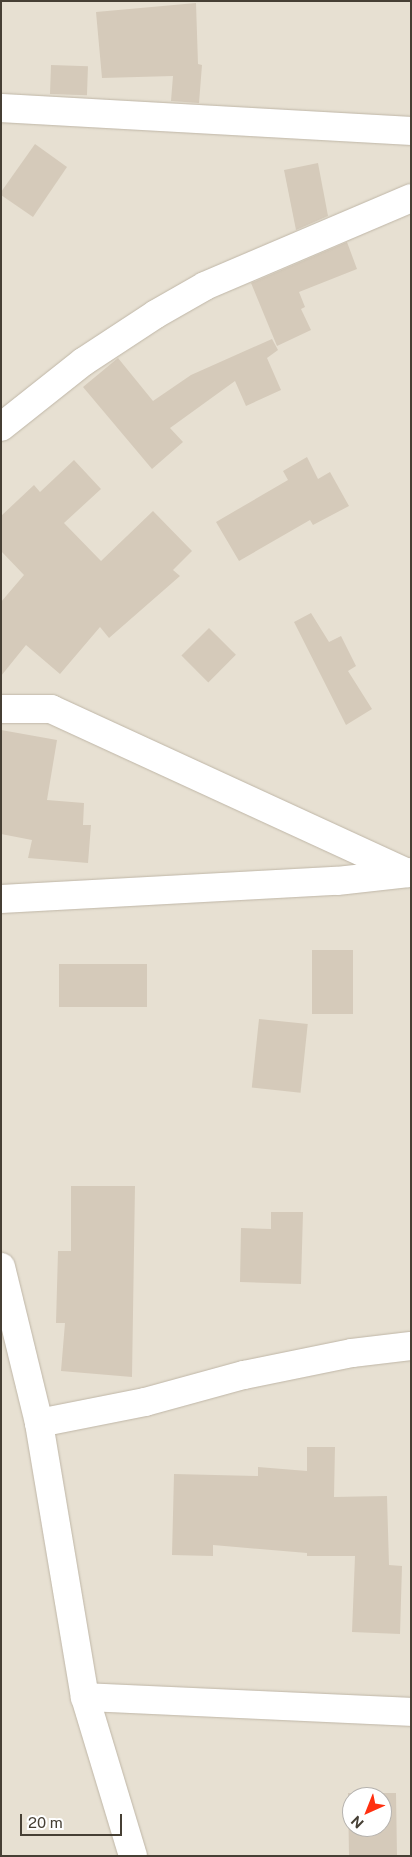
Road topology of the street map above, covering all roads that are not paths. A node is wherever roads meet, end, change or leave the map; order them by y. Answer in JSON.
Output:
{"nodes":[{"id":1,"x":1,"y":108,"type":"edge"},
{"id":2,"x":411,"y":131,"type":"edge"},
{"id":3,"x":411,"y":198,"type":"edge"},
{"id":4,"x":1,"y":427,"type":"edge"},
{"id":5,"x":1,"y":709,"type":"edge"},
{"id":6,"x":410,"y":873,"type":"edge"},
{"id":7,"x":1,"y":899,"type":"edge"},
{"id":8,"x":1,"y":1267,"type":"edge"},
{"id":9,"x":411,"y":1346,"type":"edge"},
{"id":10,"x":40,"y":1423,"type":"junction"},
{"id":11,"x":85,"y":1697,"type":"junction"},
{"id":12,"x":411,"y":1712,"type":"edge"},
{"id":13,"x":133,"y":1856,"type":"edge"}],
"edges":[{"from":1,"to":2,"type":"street"},
{"from":3,"to":4,"type":"street"},
{"from":5,"to":6,"type":"street"},
{"from":6,"to":7,"type":"street"},
{"from":8,"to":10,"type":"street"},
{"from":9,"to":10,"type":"street"},
{"from":10,"to":11,"type":"street"},
{"from":11,"to":12,"type":"street"},
{"from":11,"to":13,"type":"street"}]}
